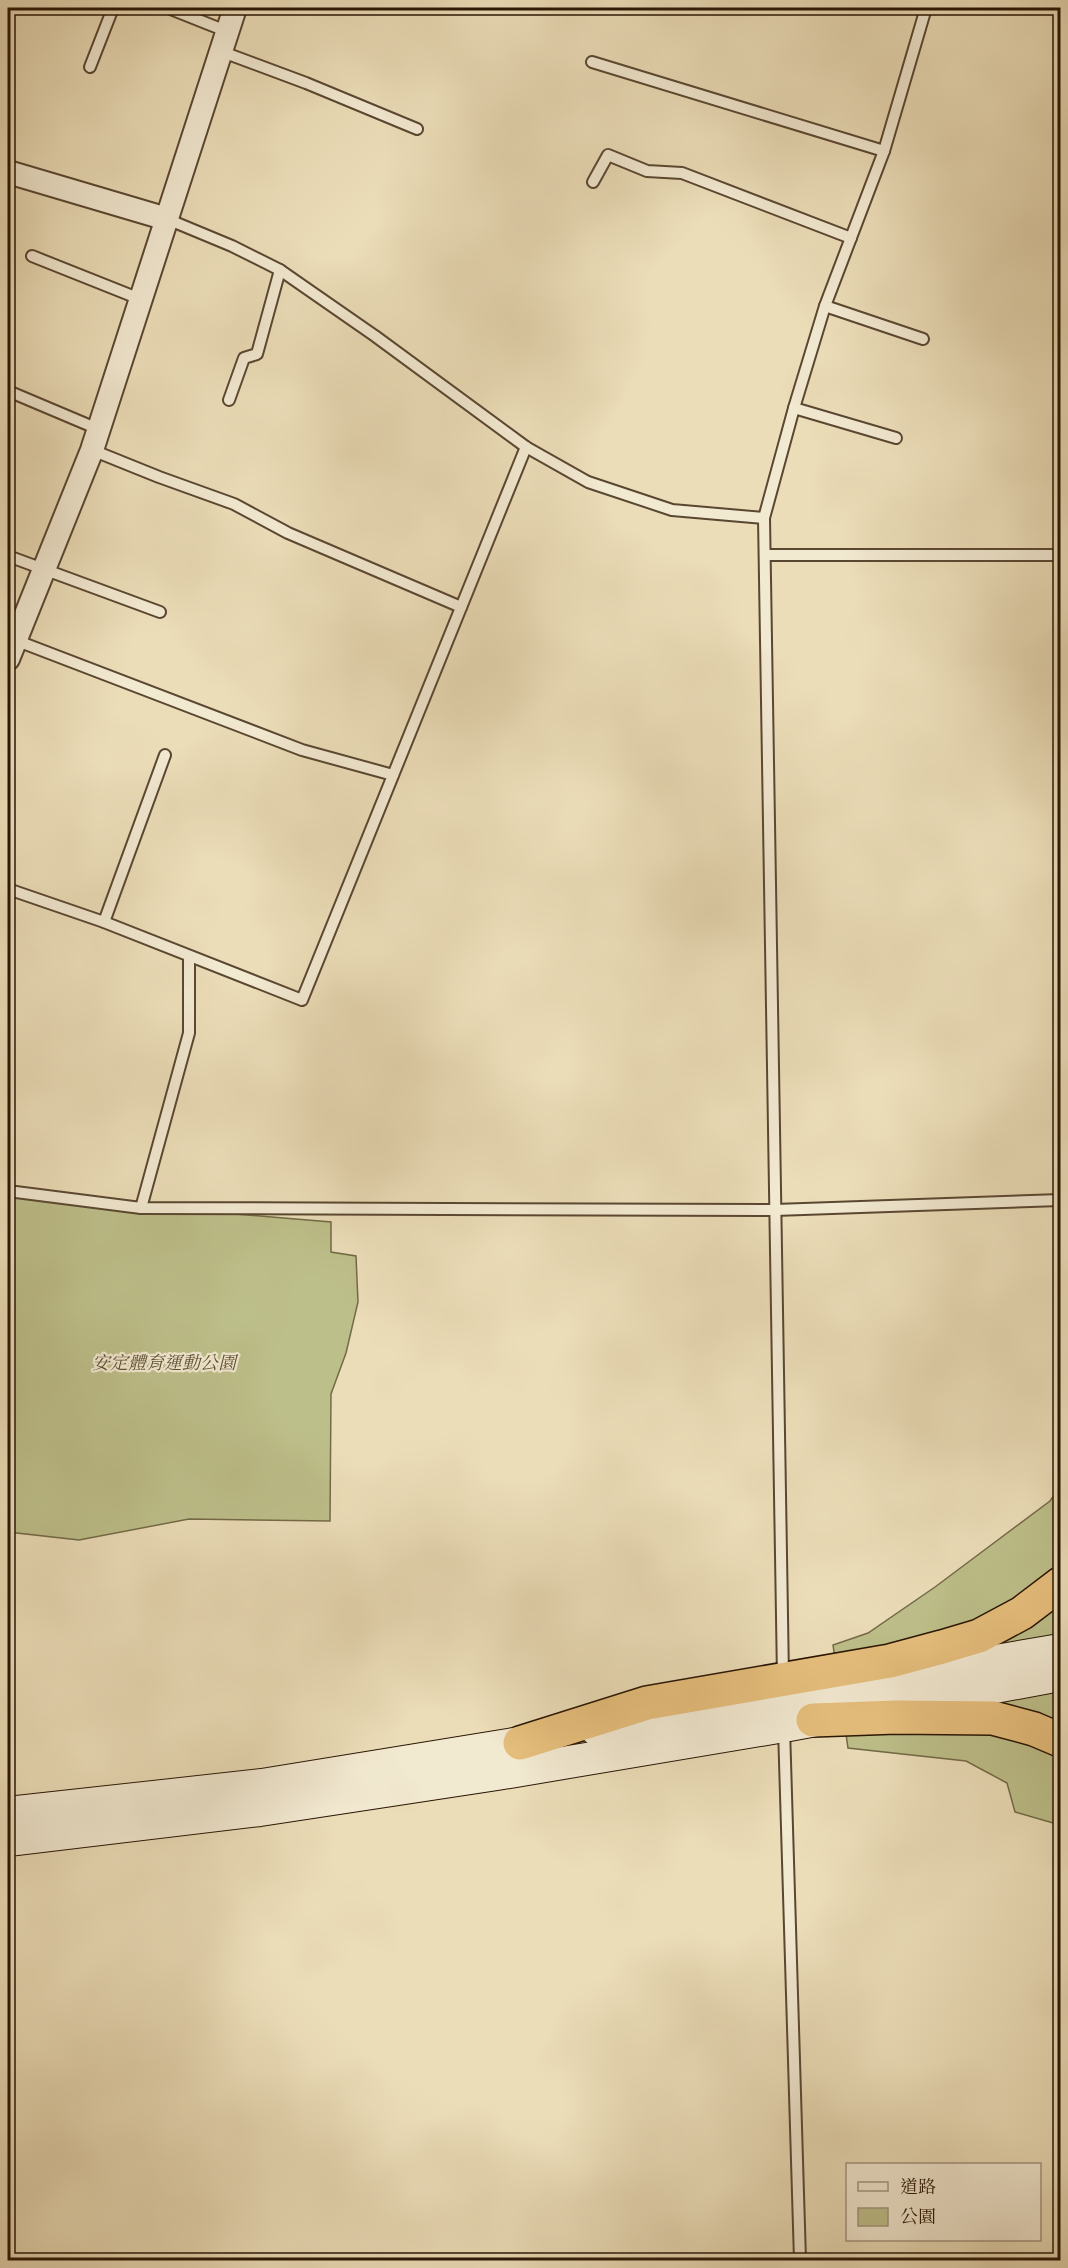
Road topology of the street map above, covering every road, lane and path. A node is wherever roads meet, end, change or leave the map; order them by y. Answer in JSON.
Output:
{"nodes":[{"id":1,"x":113,"y":8,"type":"edge"},
{"id":2,"x":168,"y":8,"type":"edge"},
{"id":3,"x":235,"y":8,"type":"edge"},
{"id":4,"x":926,"y":8,"type":"edge"},
{"id":5,"x":223,"y":41,"type":"junction"},
{"id":6,"x":592,"y":62,"type":"dead end"},
{"id":7,"x":90,"y":67,"type":"dead end"},
{"id":8,"x":417,"y":129,"type":"dead end"},
{"id":9,"x":884,"y":151,"type":"junction"},
{"id":10,"x":8,"y":172,"type":"edge"},
{"id":11,"x":593,"y":182,"type":"dead end"},
{"id":12,"x":167,"y":219,"type":"junction"},
{"id":13,"x":851,"y":238,"type":"junction"},
{"id":14,"x":32,"y":256,"type":"dead end"},
{"id":15,"x":280,"y":270,"type":"junction"},
{"id":16,"x":140,"y":299,"type":"junction"},
{"id":17,"x":825,"y":306,"type":"junction"},
{"id":18,"x":924,"y":339,"type":"dead end"},
{"id":19,"x":8,"y":392,"type":"edge"},
{"id":20,"x":228,"y":400,"type":"dead end"},
{"id":21,"x":794,"y":408,"type":"junction"},
{"id":22,"x":896,"y":438,"type":"dead end"},
{"id":23,"x":95,"y":439,"type":"junction"},
{"id":24,"x":526,"y":447,"type":"junction"},
{"id":25,"x":764,"y":518,"type":"junction"},
{"id":26,"x":766,"y":555,"type":"junction"},
{"id":27,"x":1060,"y":555,"type":"edge"},
{"id":28,"x":8,"y":556,"type":"edge"},
{"id":29,"x":44,"y":568,"type":"junction"},
{"id":30,"x":460,"y":607,"type":"junction"},
{"id":31,"x":160,"y":612,"type":"dead end"},
{"id":32,"x":11,"y":650,"type":"edge"},
{"id":33,"x":165,"y":755,"type":"dead end"},
{"id":34,"x":393,"y":775,"type":"junction"},
{"id":35,"x":8,"y":889,"type":"edge"},
{"id":36,"x":104,"y":922,"type":"junction"},
{"id":37,"x":189,"y":956,"type":"junction"},
{"id":38,"x":8,"y":1191,"type":"edge"},
{"id":39,"x":1060,"y":1200,"type":"edge"},
{"id":40,"x":141,"y":1208,"type":"junction"},
{"id":41,"x":775,"y":1210,"type":"junction"},
{"id":42,"x":1060,"y":1584,"type":"edge"},
{"id":43,"x":1060,"y":1650,"type":"edge"},
{"id":44,"x":1060,"y":1675,"type":"edge"},
{"id":45,"x":787,"y":1708,"type":"junction"},
{"id":46,"x":1060,"y":1740,"type":"edge"},
{"id":47,"x":520,"y":1743,"type":"joint"},
{"id":48,"x":8,"y":1813,"type":"edge"},
{"id":49,"x":8,"y":1840,"type":"edge"},
{"id":50,"x":801,"y":2260,"type":"edge"}],
"edges":[{"from":1,"to":7,"type":"lane"},
{"from":2,"to":5,"type":"lane"},
{"from":3,"to":5,"type":"street"},
{"from":4,"to":9,"type":"lane"},
{"from":5,"to":8,"type":"lane"},
{"from":5,"to":12,"type":"street"},
{"from":6,"to":9,"type":"lane"},
{"from":9,"to":13,"type":"lane"},
{"from":10,"to":12,"type":"street"},
{"from":11,"to":13,"type":"lane"},
{"from":12,"to":15,"type":"lane"},
{"from":12,"to":16,"type":"street"},
{"from":13,"to":17,"type":"lane"},
{"from":14,"to":16,"type":"lane"},
{"from":15,"to":20,"type":"lane"},
{"from":15,"to":24,"type":"lane"},
{"from":16,"to":23,"type":"street"},
{"from":17,"to":18,"type":"lane"},
{"from":17,"to":21,"type":"lane"},
{"from":19,"to":23,"type":"lane"},
{"from":21,"to":22,"type":"lane"},
{"from":21,"to":25,"type":"lane"},
{"from":23,"to":29,"type":"street"},
{"from":23,"to":30,"type":"lane"},
{"from":24,"to":25,"type":"lane"},
{"from":24,"to":30,"type":"lane"},
{"from":25,"to":26,"type":"lane"},
{"from":26,"to":27,"type":"lane"},
{"from":26,"to":41,"type":"lane"},
{"from":28,"to":29,"type":"lane"},
{"from":29,"to":31,"type":"lane"},
{"from":29,"to":32,"type":"street"},
{"from":30,"to":34,"type":"lane"},
{"from":32,"to":34,"type":"lane"},
{"from":33,"to":36,"type":"lane"},
{"from":34,"to":37,"type":"lane"},
{"from":35,"to":36,"type":"lane"},
{"from":36,"to":37,"type":"lane"},
{"from":37,"to":40,"type":"lane"},
{"from":38,"to":40,"type":"lane"},
{"from":39,"to":41,"type":"lane"},
{"from":40,"to":41,"type":"lane"},
{"from":41,"to":45,"type":"lane"},
{"from":42,"to":45,"type":"highway"},
{"from":43,"to":45,"type":"main road"},
{"from":44,"to":45,"type":"main road"},
{"from":45,"to":46,"type":"highway"},
{"from":45,"to":47,"type":"highway"},
{"from":45,"to":49,"type":"main road"},
{"from":45,"to":50,"type":"lane"},
{"from":47,"to":48,"type":"main road"}]}
